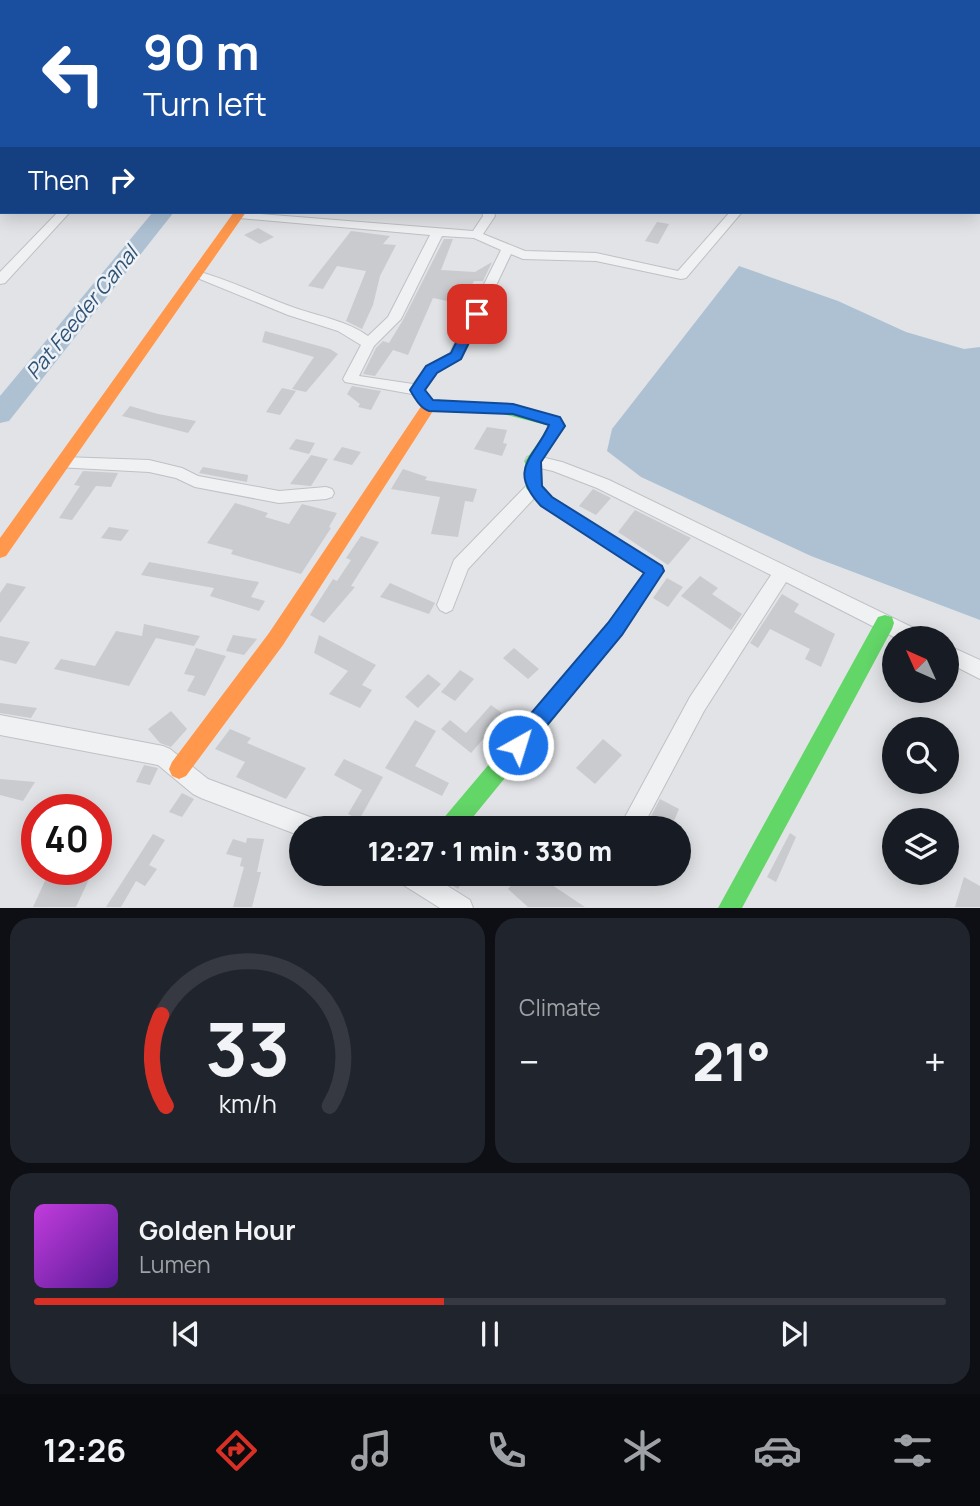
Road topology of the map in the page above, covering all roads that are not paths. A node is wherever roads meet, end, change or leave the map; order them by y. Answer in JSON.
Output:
{"nodes":[{"id":1,"x":62,"y":214,"type":"edge"},
{"id":2,"x":239,"y":214,"type":"edge"},
{"id":3,"x":250,"y":214,"type":"edge"},
{"id":4,"x":488,"y":214,"type":"edge"},
{"id":5,"x":734,"y":214,"type":"edge"},
{"id":6,"x":437,"y":233,"type":"junction"},
{"id":7,"x":476,"y":235,"type":"junction"},
{"id":8,"x":507,"y":250,"type":"junction"},
{"id":9,"x":196,"y":275,"type":"junction"},
{"id":10,"x":0,"y":280,"type":"edge"},
{"id":11,"x":368,"y":344,"type":"junction"},
{"id":12,"x":417,"y":390,"type":"junction"},
{"id":13,"x":429,"y":405,"type":"junction"},
{"id":14,"x":533,"y":461,"type":"junction"},
{"id":15,"x":63,"y":463,"type":"junction"},
{"id":16,"x":534,"y":488,"type":"junction"},
{"id":17,"x":326,"y":493,"type":"dead end"},
{"id":18,"x":0,"y":551,"type":"edge"},
{"id":19,"x":782,"y":573,"type":"junction"},
{"id":20,"x":446,"y":605,"type":"dead end"},
{"id":21,"x":885,"y":623,"type":"junction"},
{"id":22,"x":891,"y":626,"type":"edge"},
{"id":23,"x":959,"y":659,"type":"edge"},
{"id":24,"x":980,"y":670,"type":"edge"},
{"id":25,"x":0,"y":725,"type":"edge"},
{"id":26,"x":179,"y":769,"type":"junction"},
{"id":27,"x":460,"y":816,"type":"edge"},
{"id":28,"x":636,"y":816,"type":"edge"},
{"id":29,"x":289,"y":820,"type":"edge"},
{"id":30,"x":428,"y":886,"type":"edge"},
{"id":31,"x":462,"y":908,"type":"edge"},
{"id":32,"x":729,"y":908,"type":"edge"}],
"edges":[{"from":1,"to":10,"type":"street"},
{"from":2,"to":9,"type":"street"},
{"from":3,"to":6,"type":"street"},
{"from":4,"to":7,"type":"street"},
{"from":5,"to":8,"type":"street"},
{"from":6,"to":7,"type":"street"},
{"from":6,"to":11,"type":"street"},
{"from":7,"to":8,"type":"street"},
{"from":8,"to":12,"type":"street"},
{"from":9,"to":11,"type":"street"},
{"from":9,"to":15,"type":"street"},
{"from":11,"to":12,"type":"street"},
{"from":12,"to":13,"type":"street"},
{"from":13,"to":14,"type":"street"},
{"from":13,"to":26,"type":"street"},
{"from":14,"to":16,"type":"street"},
{"from":14,"to":19,"type":"street"},
{"from":15,"to":17,"type":"street"},
{"from":15,"to":18,"type":"street"},
{"from":16,"to":20,"type":"street"},
{"from":16,"to":27,"type":"street"},
{"from":19,"to":21,"type":"street"},
{"from":19,"to":28,"type":"street"},
{"from":21,"to":22,"type":"street"},
{"from":21,"to":32,"type":"street"},
{"from":23,"to":24,"type":"street"},
{"from":25,"to":26,"type":"street"},
{"from":26,"to":29,"type":"street"},
{"from":30,"to":31,"type":"street"}]}
